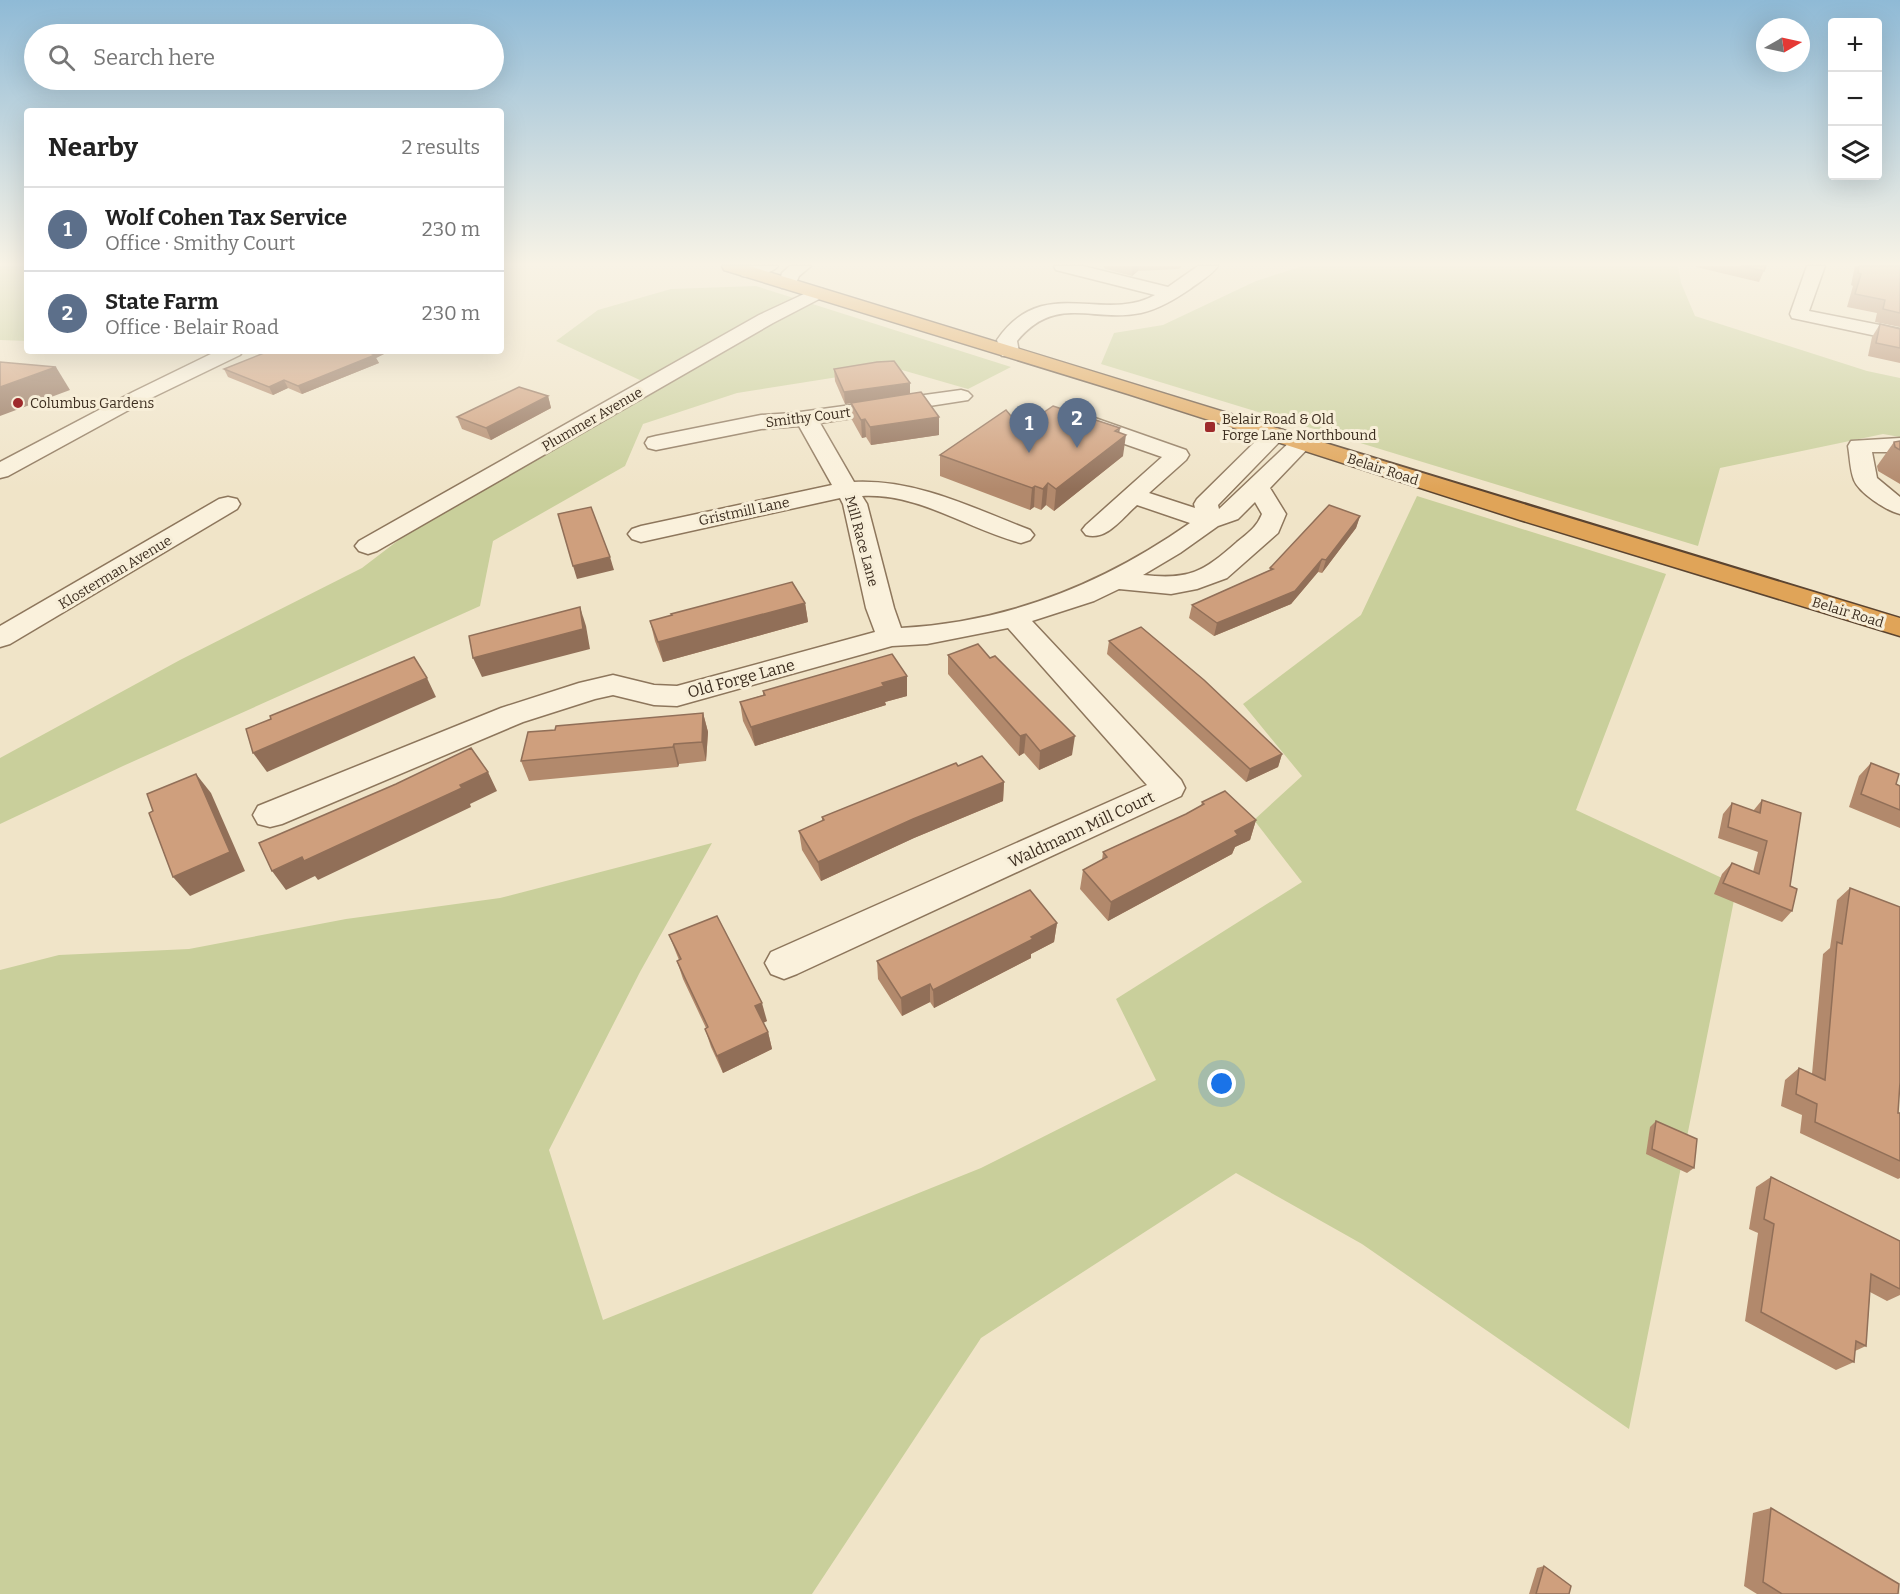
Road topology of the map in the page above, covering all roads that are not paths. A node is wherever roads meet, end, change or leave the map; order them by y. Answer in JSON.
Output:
{"nodes":[{"id":1,"x":729,"y":340,"type":"edge"},
{"id":2,"x":971,"y":340,"type":"edge"},
{"id":3,"x":1007,"y":340,"type":"edge"},
{"id":4,"x":1009,"y":352,"type":"junction"},
{"id":5,"x":227,"y":354,"type":"edge"},
{"id":6,"x":132,"y":376,"type":"dead end"},
{"id":7,"x":178,"y":378,"type":"junction"},
{"id":8,"x":962,"y":396,"type":"dead end"},
{"id":9,"x":806,"y":418,"type":"junction"},
{"id":10,"x":1076,"y":419,"type":"edge"},
{"id":11,"x":1275,"y":435,"type":"junction"},
{"id":12,"x":656,"y":443,"type":"dead end"},
{"id":13,"x":1302,"y":443,"type":"junction"},
{"id":14,"x":1900,"y":445,"type":"edge"},
{"id":15,"x":0,"y":471,"type":"edge"},
{"id":16,"x":1256,"y":486,"type":"junction"},
{"id":17,"x":848,"y":489,"type":"junction"},
{"id":18,"x":1133,"y":496,"type":"junction"},
{"id":19,"x":228,"y":504,"type":"dead end"},
{"id":20,"x":1900,"y":507,"type":"edge"},
{"id":21,"x":1209,"y":521,"type":"junction"},
{"id":22,"x":1095,"y":530,"type":"dead end"},
{"id":23,"x":641,"y":534,"type":"dead end"},
{"id":24,"x":1021,"y":535,"type":"dead end"},
{"id":25,"x":368,"y":546,"type":"dead end"},
{"id":26,"x":1116,"y":581,"type":"junction"},
{"id":27,"x":1014,"y":618,"type":"junction"},
{"id":28,"x":1900,"y":627,"type":"edge"},
{"id":29,"x":891,"y":637,"type":"junction"},
{"id":30,"x":0,"y":638,"type":"edge"},
{"id":31,"x":270,"y":815,"type":"dead end"},
{"id":32,"x":784,"y":963,"type":"dead end"}],
"edges":[{"from":1,"to":25,"type":"street","name":"Plummer Avenue"},
{"from":2,"to":4,"type":"highway","name":"Belair Road"},
{"from":3,"to":4,"type":"street"},
{"from":4,"to":11,"type":"highway","name":"Belair Road"},
{"from":5,"to":7,"type":"street"},
{"from":6,"to":7,"type":"street"},
{"from":7,"to":15,"type":"street"},
{"from":8,"to":9,"type":"street","name":"Smithy Court"},
{"from":9,"to":12,"type":"street","name":"Smithy Court"},
{"from":9,"to":17,"type":"street","name":"Mill Race Lane"},
{"from":10,"to":18,"type":"street"},
{"from":11,"to":13,"type":"highway","name":"Belair Road"},
{"from":11,"to":21,"type":"street"},
{"from":13,"to":16,"type":"street","name":"Old Forge Lane"},
{"from":13,"to":28,"type":"highway","name":"Belair Road"},
{"from":14,"to":20,"type":"street"},
{"from":16,"to":21,"type":"street","name":"Old Forge Lane"},
{"from":16,"to":26,"type":"street"},
{"from":17,"to":23,"type":"street","name":"Gristmill Lane"},
{"from":17,"to":24,"type":"street","name":"Gristmill Lane"},
{"from":17,"to":29,"type":"street","name":"Mill Race Lane"},
{"from":18,"to":21,"type":"street"},
{"from":18,"to":22,"type":"street"},
{"from":19,"to":30,"type":"street","name":"Klosterman Avenue"},
{"from":21,"to":26,"type":"street","name":"Old Forge Lane"},
{"from":26,"to":27,"type":"street","name":"Old Forge Lane"},
{"from":27,"to":29,"type":"street","name":"Old Forge Lane"},
{"from":27,"to":32,"type":"street","name":"Waldmann Mill Court"},
{"from":29,"to":31,"type":"street","name":"Old Forge Lane"}]}
